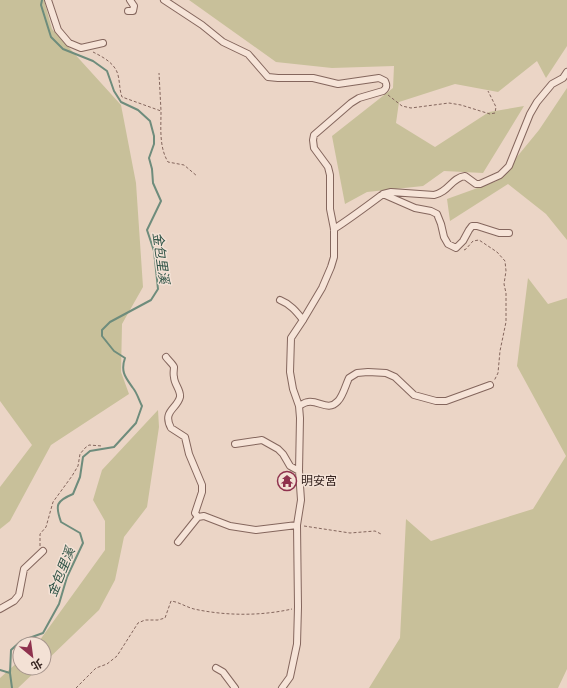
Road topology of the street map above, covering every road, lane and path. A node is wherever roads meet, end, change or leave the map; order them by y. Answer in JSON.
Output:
{"nodes":[{"id":1,"x":48,"y":0,"type":"edge"},
{"id":2,"x":130,"y":0,"type":"edge"},
{"id":3,"x":164,"y":0,"type":"edge"},
{"id":4,"x":128,"y":11,"type":"dead end"},
{"id":5,"x":103,"y":43,"type":"dead end"},
{"id":6,"x":81,"y":48,"type":"junction"},
{"id":7,"x":159,"y":72,"type":"dead end"},
{"id":8,"x":567,"y":72,"type":"edge"},
{"id":9,"x":383,"y":90,"type":"junction"},
{"id":10,"x":488,"y":91,"type":"dead end"},
{"id":11,"x":161,"y":111,"type":"junction"},
{"id":12,"x":197,"y":176,"type":"dead end"},
{"id":13,"x":383,"y":194,"type":"junction"},
{"id":14,"x":334,"y":229,"type":"junction"},
{"id":15,"x":509,"y":233,"type":"dead end"},
{"id":16,"x":456,"y":248,"type":"junction"},
{"id":17,"x":280,"y":300,"type":"dead end"},
{"id":18,"x":303,"y":320,"type":"junction"},
{"id":19,"x":166,"y":357,"type":"dead end"},
{"id":20,"x":490,"y":385,"type":"joint"},
{"id":21,"x":299,"y":406,"type":"junction"},
{"id":22,"x":235,"y":444,"type":"dead end"},
{"id":23,"x":102,"y":446,"type":"dead end"},
{"id":24,"x":299,"y":471,"type":"junction"},
{"id":25,"x":198,"y":517,"type":"junction"},
{"id":26,"x":297,"y":525,"type":"junction"},
{"id":27,"x":381,"y":534,"type":"dead end"},
{"id":28,"x":178,"y":542,"type":"dead end"},
{"id":29,"x":44,"y":551,"type":"joint"},
{"id":30,"x":298,"y":607,"type":"junction"},
{"id":31,"x":0,"y":609,"type":"edge"},
{"id":32,"x":216,"y":668,"type":"dead end"},
{"id":33,"x":76,"y":688,"type":"edge"},
{"id":34,"x":235,"y":688,"type":"edge"},
{"id":35,"x":282,"y":688,"type":"edge"}],
"edges":[{"from":1,"to":6,"type":"street"},
{"from":2,"to":4,"type":"street"},
{"from":3,"to":9,"type":"street"},
{"from":5,"to":6,"type":"street"},
{"from":6,"to":11,"type":"path"},
{"from":7,"to":11,"type":"path"},
{"from":8,"to":13,"type":"street"},
{"from":9,"to":10,"type":"path"},
{"from":9,"to":14,"type":"street"},
{"from":11,"to":12,"type":"path"},
{"from":13,"to":14,"type":"street"},
{"from":13,"to":16,"type":"street"},
{"from":14,"to":18,"type":"street"},
{"from":15,"to":16,"type":"street"},
{"from":16,"to":20,"type":"path"},
{"from":17,"to":18,"type":"street"},
{"from":18,"to":21,"type":"street"},
{"from":19,"to":25,"type":"street"},
{"from":20,"to":21,"type":"street"},
{"from":21,"to":24,"type":"street"},
{"from":22,"to":24,"type":"street"},
{"from":23,"to":29,"type":"path"},
{"from":24,"to":26,"type":"street"},
{"from":25,"to":26,"type":"street"},
{"from":25,"to":28,"type":"street"},
{"from":26,"to":27,"type":"path"},
{"from":26,"to":30,"type":"street"},
{"from":29,"to":31,"type":"street"},
{"from":30,"to":33,"type":"path"},
{"from":30,"to":35,"type":"street"},
{"from":32,"to":34,"type":"street"}]}
